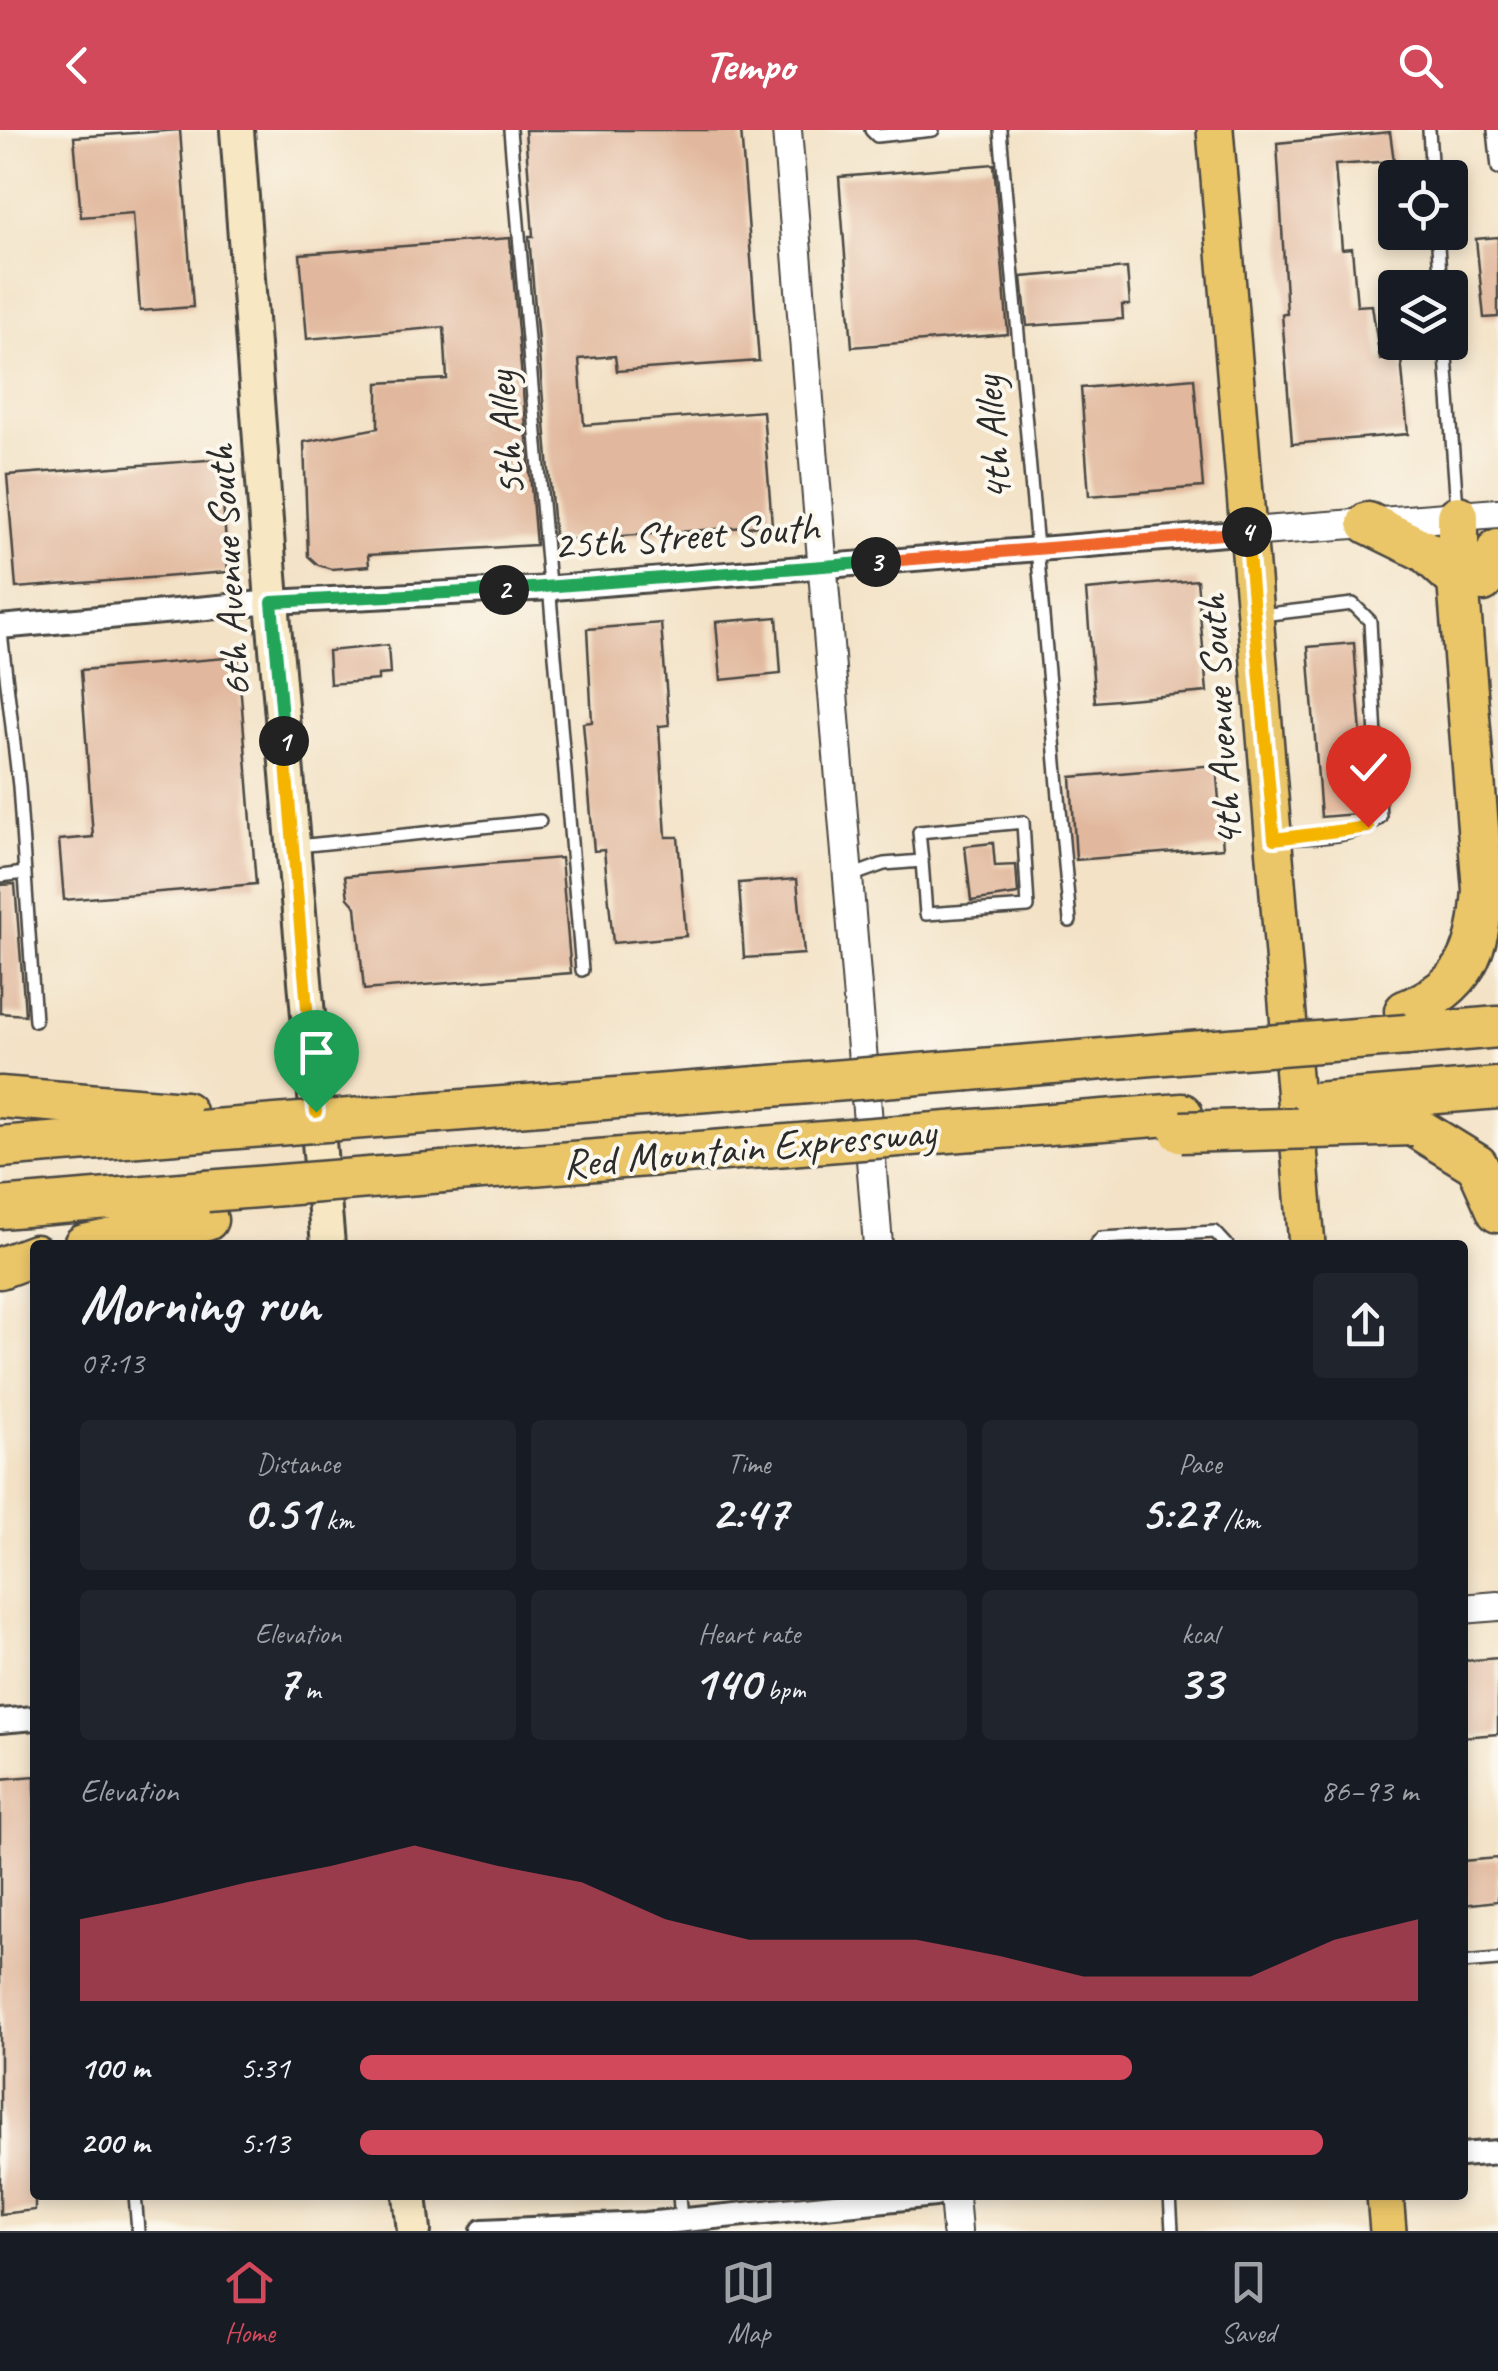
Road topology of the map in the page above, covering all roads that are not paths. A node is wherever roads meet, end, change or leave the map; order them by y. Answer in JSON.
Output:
{"nodes":[{"id":1,"x":237,"y":130,"type":"edge"},
{"id":2,"x":510,"y":130,"type":"edge"},
{"id":3,"x":787,"y":130,"type":"edge"},
{"id":4,"x":871,"y":130,"type":"edge"},
{"id":5,"x":933,"y":130,"type":"edge"},
{"id":6,"x":1000,"y":130,"type":"edge"},
{"id":7,"x":1215,"y":130,"type":"edge"},
{"id":8,"x":1429,"y":130,"type":"edge"},
{"id":9,"x":1494,"y":130,"type":"edge"},
{"id":10,"x":1431,"y":160,"type":"edge"},
{"id":11,"x":1498,"y":168,"type":"edge"},
{"id":12,"x":1448,"y":360,"type":"edge"},
{"id":13,"x":1368,"y":523,"type":"junction"},
{"id":14,"x":1250,"y":532,"type":"junction"},
{"id":15,"x":1479,"y":542,"type":"edge"},
{"id":16,"x":1035,"y":550,"type":"junction"},
{"id":17,"x":823,"y":566,"type":"junction"},
{"id":18,"x":552,"y":588,"type":"junction"},
{"id":19,"x":272,"y":602,"type":"junction"},
{"id":20,"x":1257,"y":616,"type":"junction"},
{"id":21,"x":0,"y":625,"type":"edge"},
{"id":22,"x":540,"y":820,"type":"dead end"},
{"id":23,"x":1498,"y":838,"type":"edge"},
{"id":24,"x":1274,"y":839,"type":"junction"},
{"id":25,"x":293,"y":846,"type":"junction"},
{"id":26,"x":922,"y":861,"type":"junction"},
{"id":27,"x":25,"y":873,"type":"junction"},
{"id":28,"x":0,"y":876,"type":"edge"},
{"id":29,"x":848,"y":877,"type":"junction"},
{"id":30,"x":1070,"y":921,"type":"dead end"},
{"id":31,"x":582,"y":970,"type":"dead end"},
{"id":32,"x":35,"y":1021,"type":"dead end"},
{"id":33,"x":1406,"y":1023,"type":"junction"},
{"id":34,"x":1498,"y":1027,"type":"edge"},
{"id":35,"x":1498,"y":1088,"type":"edge"},
{"id":36,"x":0,"y":1098,"type":"edge"},
{"id":37,"x":1412,"y":1110,"type":"junction"},
{"id":38,"x":200,"y":1122,"type":"junction"},
{"id":39,"x":0,"y":1147,"type":"edge"},
{"id":40,"x":207,"y":1205,"type":"junction"},
{"id":41,"x":0,"y":1208,"type":"edge"},
{"id":42,"x":1498,"y":1212,"type":"edge"},
{"id":43,"x":99,"y":1240,"type":"edge"},
{"id":44,"x":328,"y":1240,"type":"edge"},
{"id":45,"x":878,"y":1240,"type":"edge"},
{"id":46,"x":1099,"y":1240,"type":"edge"},
{"id":47,"x":1222,"y":1240,"type":"edge"},
{"id":48,"x":1307,"y":1240,"type":"edge"},
{"id":49,"x":30,"y":1257,"type":"edge"},
{"id":50,"x":0,"y":1268,"type":"edge"},
{"id":51,"x":1498,"y":1606,"type":"edge"},
{"id":52,"x":1468,"y":1608,"type":"edge"},
{"id":53,"x":30,"y":1718,"type":"edge"},
{"id":54,"x":0,"y":1721,"type":"edge"},
{"id":55,"x":1498,"y":1960,"type":"edge"},
{"id":56,"x":1468,"y":1962,"type":"edge"},
{"id":57,"x":1498,"y":2152,"type":"edge"},
{"id":58,"x":1468,"y":2154,"type":"edge"},
{"id":59,"x":135,"y":2200,"type":"edge"},
{"id":60,"x":411,"y":2200,"type":"edge"},
{"id":61,"x":680,"y":2200,"type":"edge"},
{"id":62,"x":893,"y":2200,"type":"edge"},
{"id":63,"x":954,"y":2200,"type":"edge"},
{"id":64,"x":1170,"y":2200,"type":"edge"},
{"id":65,"x":1385,"y":2200,"type":"edge"},
{"id":66,"x":682,"y":2225,"type":"edge"},
{"id":67,"x":540,"y":2229,"type":"edge"},
{"id":68,"x":138,"y":2231,"type":"edge"},
{"id":69,"x":414,"y":2231,"type":"edge"},
{"id":70,"x":483,"y":2231,"type":"edge"},
{"id":71,"x":957,"y":2231,"type":"edge"},
{"id":72,"x":1172,"y":2231,"type":"edge"},
{"id":73,"x":1388,"y":2231,"type":"edge"}],
"edges":[{"from":1,"to":19,"type":"main road","name":"6th Avenue South"},
{"from":2,"to":18,"type":"lane","name":"5th Alley"},
{"from":3,"to":17,"type":"street"},
{"from":4,"to":5,"type":"lane"},
{"from":6,"to":16,"type":"lane","name":"4th Alley"},
{"from":7,"to":14,"type":"main road","name":"4th Avenue South"},
{"from":8,"to":10,"type":"lane"},
{"from":9,"to":11,"type":"lane"},
{"from":12,"to":15,"type":"lane"},
{"from":13,"to":14,"type":"street","name":"25th Street South"},
{"from":13,"to":15,"type":"street","name":"25th Street South"},
{"from":13,"to":15,"type":"highway"},
{"from":14,"to":16,"type":"street","name":"25th Street South"},
{"from":14,"to":20,"type":"main road","name":"4th Avenue South"},
{"from":15,"to":23,"type":"highway"},
{"from":15,"to":33,"type":"highway"},
{"from":16,"to":17,"type":"street","name":"25th Street South"},
{"from":16,"to":30,"type":"lane","name":"4th Alley"},
{"from":17,"to":18,"type":"street","name":"25th Street South"},
{"from":17,"to":29,"type":"street"},
{"from":18,"to":19,"type":"street","name":"25th Street South"},
{"from":18,"to":31,"type":"lane","name":"5th Alley"},
{"from":19,"to":21,"type":"street","name":"25th Street South"},
{"from":19,"to":25,"type":"main road","name":"6th Avenue South"},
{"from":20,"to":24,"type":"main road","name":"4th Avenue South"},
{"from":20,"to":24,"type":"lane"},
{"from":21,"to":27,"type":"lane"},
{"from":22,"to":25,"type":"lane"},
{"from":24,"to":48,"type":"main road","name":"4th Avenue South"},
{"from":25,"to":44,"type":"main road","name":"6th Avenue South"},
{"from":26,"to":26,"type":"lane"},
{"from":26,"to":29,"type":"lane"},
{"from":27,"to":28,"type":"lane"},
{"from":27,"to":32,"type":"lane"},
{"from":29,"to":45,"type":"street"},
{"from":33,"to":34,"type":"highway","name":"Red Mountain Expressway"},
{"from":33,"to":38,"type":"highway","name":"Red Mountain Expressway","bridge":true},
{"from":35,"to":37,"type":"highway"},
{"from":36,"to":38,"type":"highway"},
{"from":37,"to":40,"type":"highway","name":"Red Mountain Expressway","bridge":true},
{"from":37,"to":42,"type":"highway"},
{"from":38,"to":39,"type":"highway"},
{"from":40,"to":41,"type":"highway","name":"Red Mountain Expressway"},
{"from":40,"to":43,"type":"highway"},
{"from":46,"to":47,"type":"lane"},
{"from":49,"to":50,"type":"highway"},
{"from":51,"to":52,"type":"street"},
{"from":53,"to":54,"type":"street"},
{"from":55,"to":56,"type":"lane"},
{"from":57,"to":58,"type":"street"},
{"from":59,"to":68,"type":"lane"},
{"from":60,"to":69,"type":"main road"},
{"from":61,"to":66,"type":"lane"},
{"from":62,"to":66,"type":"street"},
{"from":63,"to":71,"type":"street"},
{"from":64,"to":72,"type":"lane"},
{"from":65,"to":73,"type":"main road"},
{"from":66,"to":67,"type":"street"},
{"from":67,"to":70,"type":"street"}]}
